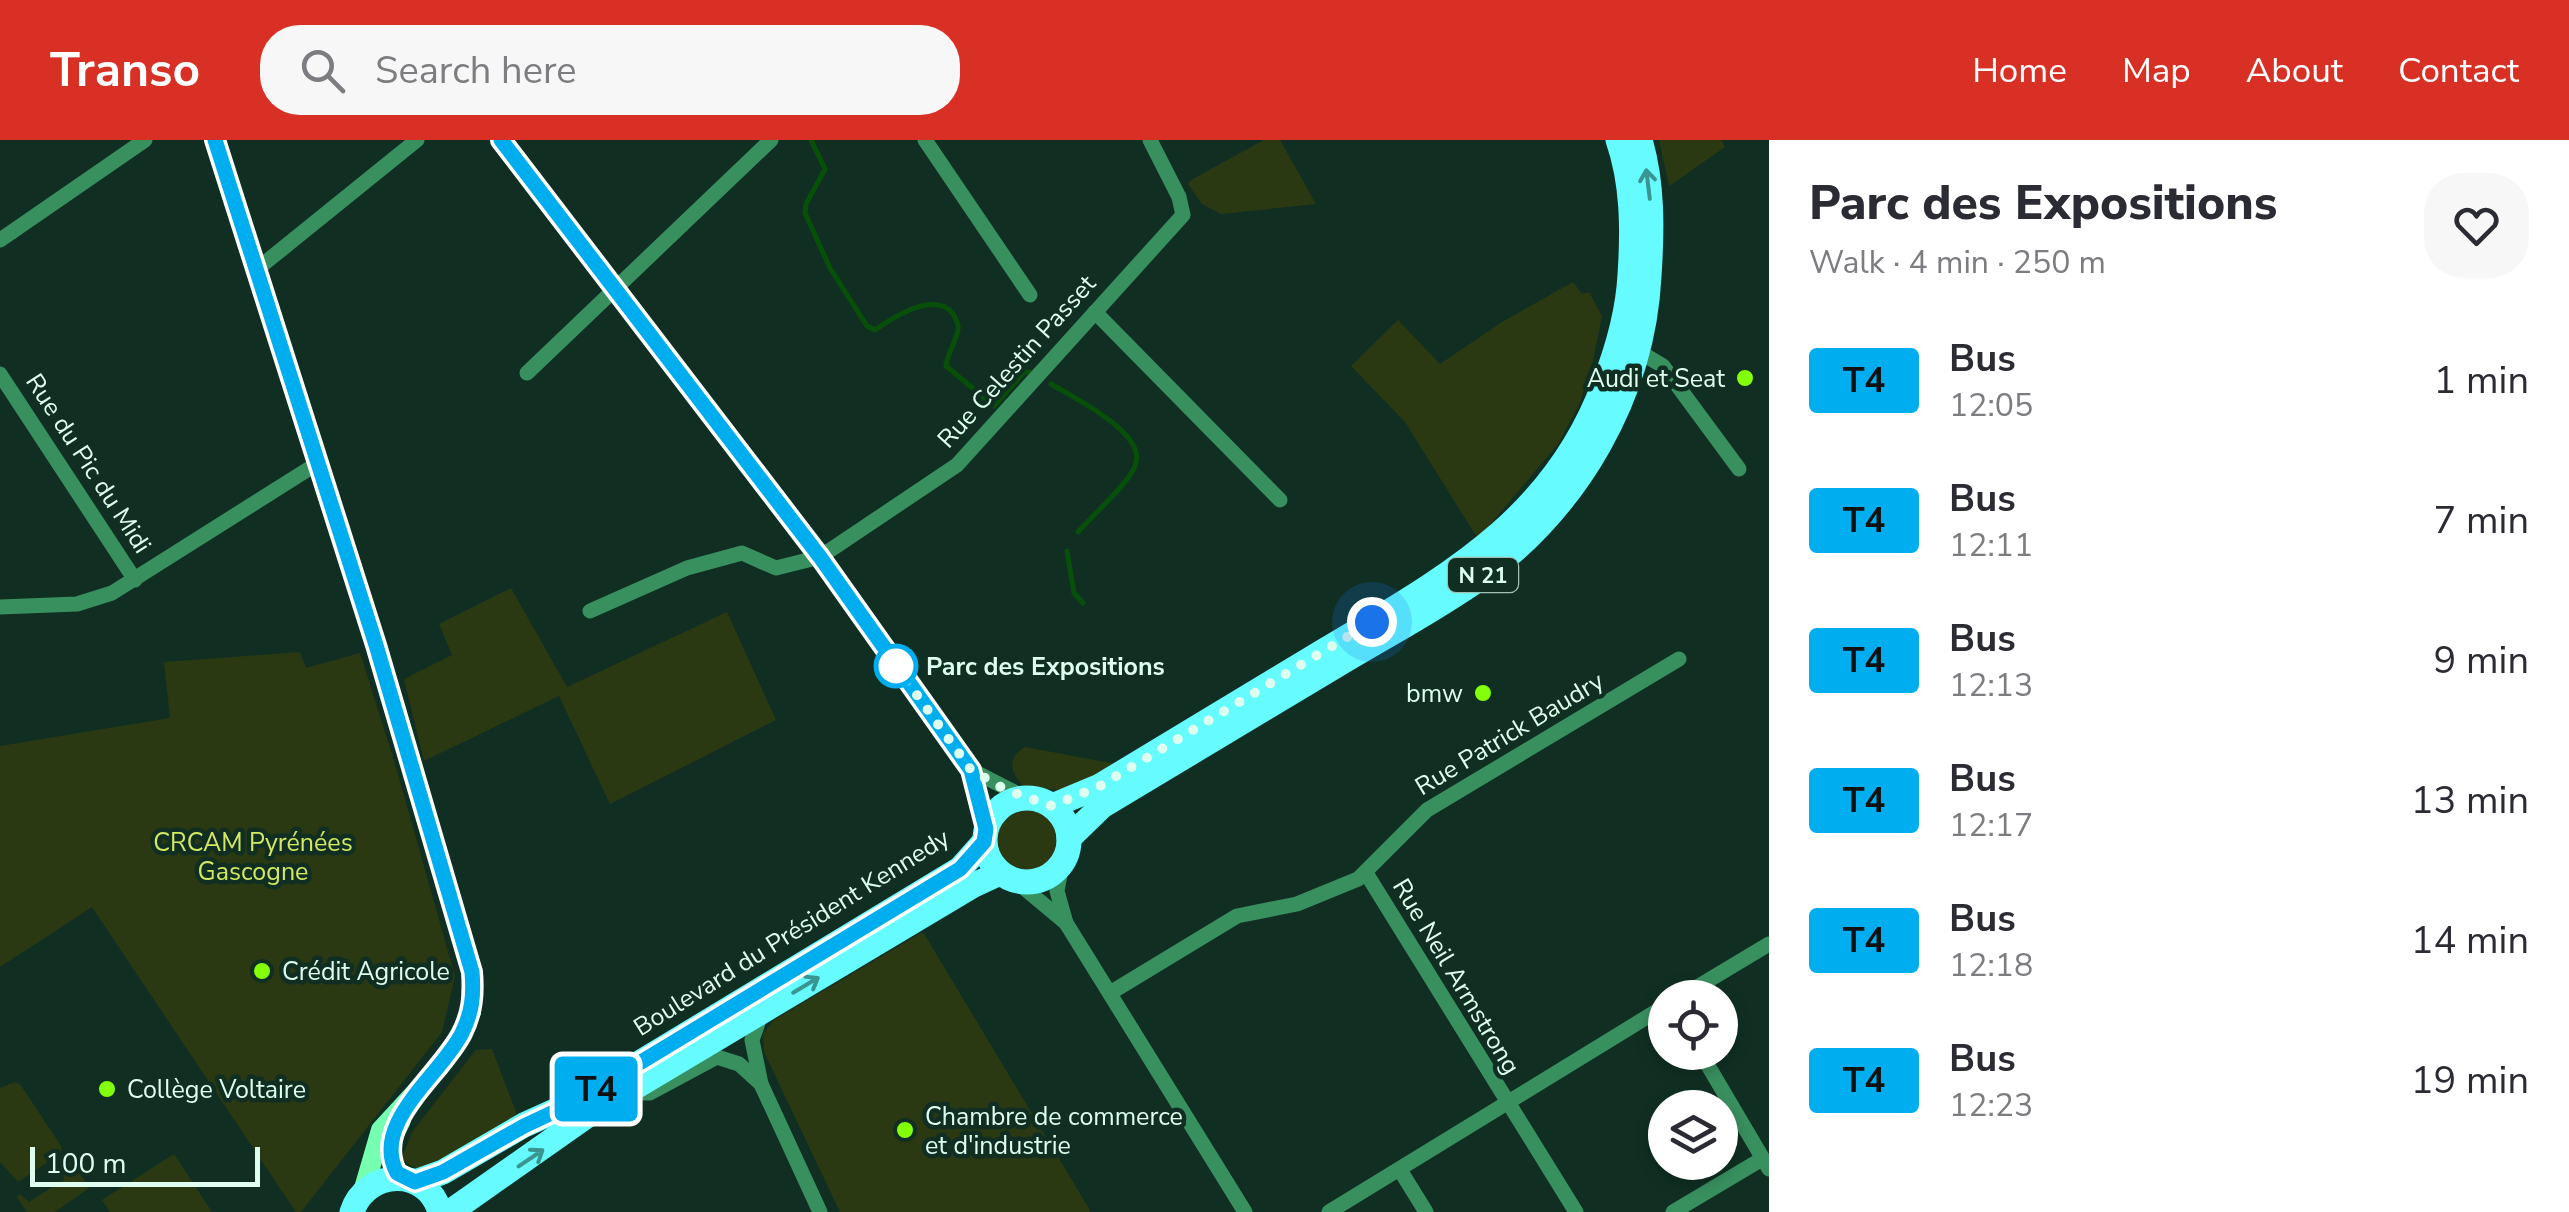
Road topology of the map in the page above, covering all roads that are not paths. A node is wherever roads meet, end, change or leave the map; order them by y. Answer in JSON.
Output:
{"nodes":[{"id":1,"x":145,"y":140,"type":"edge"},
{"id":2,"x":215,"y":140,"type":"edge"},
{"id":3,"x":417,"y":140,"type":"edge"},
{"id":4,"x":501,"y":140,"type":"edge"},
{"id":5,"x":771,"y":140,"type":"edge"},
{"id":6,"x":925,"y":140,"type":"edge"},
{"id":7,"x":1150,"y":140,"type":"edge"},
{"id":8,"x":1618,"y":140,"type":"edge"},
{"id":9,"x":1640,"y":140,"type":"edge"},
{"id":10,"x":0,"y":240,"type":"edge"},
{"id":11,"x":256,"y":270,"type":"junction"},
{"id":12,"x":616,"y":290,"type":"junction"},
{"id":13,"x":1030,"y":295,"type":"dead end"},
{"id":14,"x":1095,"y":312,"type":"junction"},
{"id":15,"x":1638,"y":351,"type":"junction"},
{"id":16,"x":527,"y":373,"type":"dead end"},
{"id":17,"x":0,"y":374,"type":"edge"},
{"id":18,"x":318,"y":462,"type":"junction"},
{"id":19,"x":1739,"y":469,"type":"dead end"},
{"id":20,"x":1280,"y":500,"type":"dead end"},
{"id":21,"x":820,"y":557,"type":"junction"},
{"id":22,"x":135,"y":580,"type":"junction"},
{"id":23,"x":0,"y":607,"type":"edge"},
{"id":24,"x":590,"y":610,"type":"dead end"},
{"id":25,"x":1679,"y":660,"type":"dead end"},
{"id":26,"x":971,"y":770,"type":"junction"},
{"id":27,"x":1026,"y":798,"type":"junction"},
{"id":28,"x":1052,"y":806,"type":"junction"},
{"id":29,"x":985,"y":835,"type":"junction"},
{"id":30,"x":1069,"y":838,"type":"junction"},
{"id":31,"x":1062,"y":864,"type":"junction"},
{"id":32,"x":1366,"y":874,"type":"junction"},
{"id":33,"x":1009,"y":878,"type":"junction"},
{"id":34,"x":1066,"y":923,"type":"junction"},
{"id":35,"x":1769,"y":944,"type":"edge"},
{"id":36,"x":1708,"y":980,"type":"edge"},
{"id":37,"x":1110,"y":994,"type":"junction"},
{"id":38,"x":763,"y":1011,"type":"junction"},
{"id":39,"x":1648,"y":1017,"type":"edge"},
{"id":40,"x":1711,"y":1070,"type":"edge"},
{"id":41,"x":761,"y":1084,"type":"junction"},
{"id":42,"x":626,"y":1093,"type":"junction"},
{"id":43,"x":1507,"y":1104,"type":"junction"},
{"id":44,"x":404,"y":1108,"type":"junction"},
{"id":45,"x":1766,"y":1164,"type":"edge"},
{"id":46,"x":1400,"y":1170,"type":"junction"},
{"id":47,"x":409,"y":1179,"type":"junction"},
{"id":48,"x":357,"y":1202,"type":"edge"},
{"id":49,"x":440,"y":1212,"type":"edge"},
{"id":50,"x":450,"y":1212,"type":"edge"},
{"id":51,"x":820,"y":1212,"type":"edge"},
{"id":52,"x":1245,"y":1212,"type":"edge"},
{"id":53,"x":1330,"y":1212,"type":"edge"},
{"id":54,"x":1426,"y":1212,"type":"edge"},
{"id":55,"x":1576,"y":1212,"type":"edge"},
{"id":56,"x":1673,"y":1212,"type":"edge"}],
"edges":[{"from":1,"to":10,"type":"street"},
{"from":2,"to":11,"type":"street"},
{"from":3,"to":11,"type":"street"},
{"from":4,"to":12,"type":"street"},
{"from":5,"to":12,"type":"street"},
{"from":6,"to":13,"type":"street"},
{"from":7,"to":14,"type":"street","name":"Rue Celestin Passet"},
{"from":8,"to":28,"type":"main road","number":"N 21"},
{"from":15,"to":9,"type":"main road","number":"N 21","one_way":true},
{"from":11,"to":18,"type":"street"},
{"from":12,"to":16,"type":"street"},
{"from":12,"to":21,"type":"street"},
{"from":14,"to":20,"type":"street"},
{"from":14,"to":21,"type":"street","name":"Rue Celestin Passet"},
{"from":15,"to":19,"type":"street"},
{"from":15,"to":30,"type":"main road","number":"N 21"},
{"from":17,"to":22,"type":"street","name":"Rue du Pic du Midi"},
{"from":18,"to":22,"type":"street"},
{"from":18,"to":44,"type":"street"},
{"from":21,"to":24,"type":"street"},
{"from":21,"to":26,"type":"street"},
{"from":22,"to":23,"type":"street"},
{"from":25,"to":32,"type":"street","name":"Rue Patrick Baudry"},
{"from":26,"to":27,"type":"street"},
{"from":26,"to":29,"type":"street"},
{"from":27,"to":28,"type":"main road"},
{"from":27,"to":29,"type":"main road"},
{"from":28,"to":30,"type":"main road"},
{"from":29,"to":33,"type":"main road"},
{"from":29,"to":47,"type":"main road","name":"Boulevard du Président Kennedy"},
{"from":30,"to":31,"type":"main road"},
{"from":31,"to":33,"type":"main road"},
{"from":31,"to":34,"type":"street"},
{"from":32,"to":37,"type":"street","name":"Rue Patrick Baudry"},
{"from":32,"to":43,"type":"street","name":"Rue Neil Armstrong"},
{"from":33,"to":34,"type":"street"},
{"from":38,"to":33,"type":"main road","name":"Boulevard du Président Kennedy","one_way":true},
{"from":34,"to":37,"type":"street"},
{"from":35,"to":36,"type":"street"},
{"from":37,"to":52,"type":"street"},
{"from":38,"to":41,"type":"street"},
{"from":38,"to":42,"type":"main road","name":"Boulevard du Président Kennedy"},
{"from":39,"to":43,"type":"street","name":"Rue Neil Armstrong"},
{"from":40,"to":45,"type":"street"},
{"from":41,"to":42,"type":"street"},
{"from":41,"to":51,"type":"street"},
{"from":50,"to":42,"type":"main road","name":"Boulevard du Président Kennedy","one_way":true},
{"from":43,"to":46,"type":"street","name":"Rue Neil Armstrong"},
{"from":43,"to":55,"type":"street"},
{"from":44,"to":47,"type":"street"},
{"from":44,"to":48,"type":"street"},
{"from":45,"to":56,"type":"street"},
{"from":46,"to":53,"type":"street","name":"Rue Neil Armstrong"},
{"from":46,"to":54,"type":"street"},
{"from":47,"to":48,"type":"main road","name":"Boulevard du Président Kennedy"},
{"from":47,"to":49,"type":"main road"}]}
